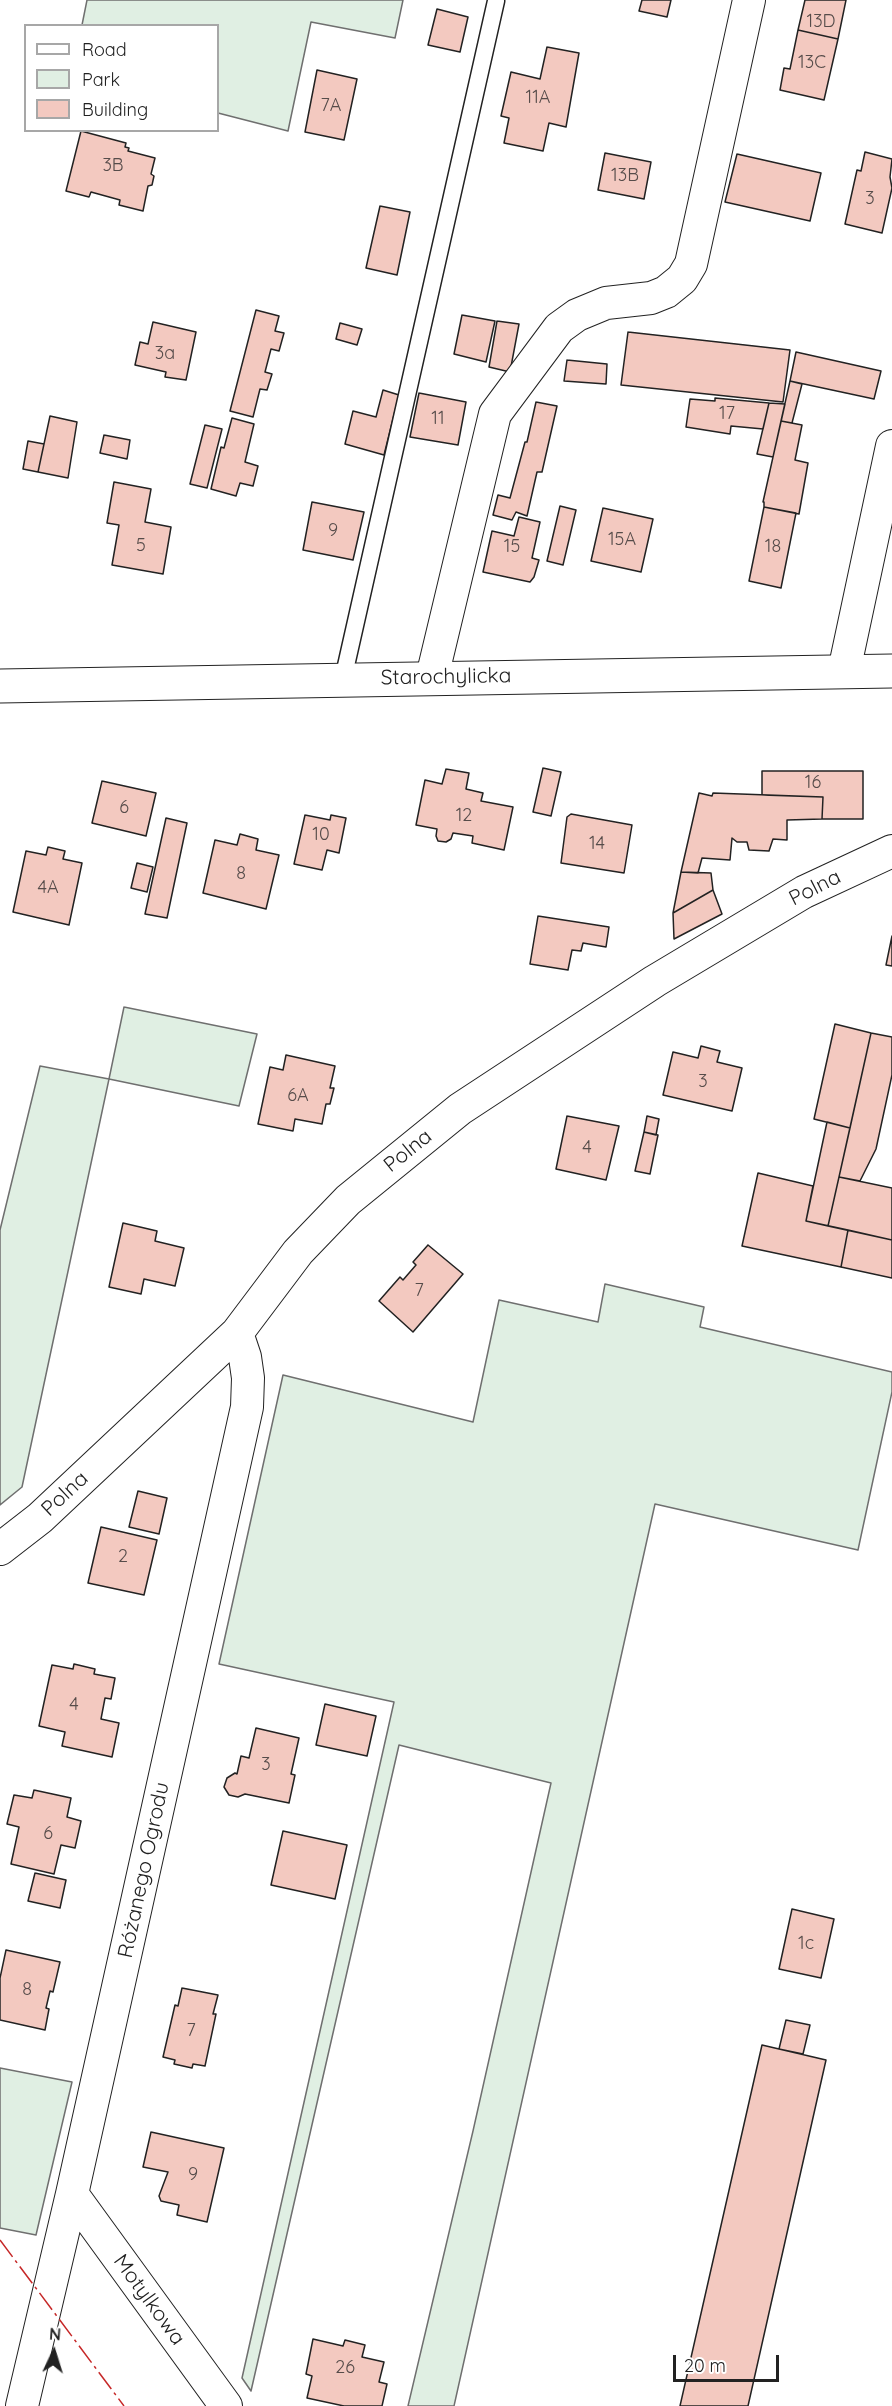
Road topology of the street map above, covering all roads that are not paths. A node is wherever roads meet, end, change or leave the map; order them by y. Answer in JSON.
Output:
{"nodes":[{"id":1,"x":749,"y":0,"type":"edge"},
{"id":2,"x":496,"y":1,"type":"edge"},
{"id":3,"x":892,"y":446,"type":"edge"},
{"id":4,"x":844,"y":671,"type":"junction"},
{"id":5,"x":892,"y":671,"type":"edge"},
{"id":6,"x":432,"y":677,"type":"junction"},
{"id":7,"x":343,"y":679,"type":"junction"},
{"id":8,"x":0,"y":686,"type":"edge"},
{"id":9,"x":892,"y":851,"type":"edge"},
{"id":10,"x":237,"y":1334,"type":"junction"},
{"id":11,"x":0,"y":1549,"type":"edge"},
{"id":12,"x":72,"y":2194,"type":"junction"},
{"id":13,"x":22,"y":2406,"type":"edge"},
{"id":14,"x":226,"y":2406,"type":"edge"}],
"edges":[{"from":1,"to":6,"type":"street"},
{"from":2,"to":7,"type":"lane"},
{"from":3,"to":4,"type":"street"},
{"from":4,"to":5,"type":"street","name":"Starochylicka"},
{"from":4,"to":6,"type":"street","name":"Starochylicka"},
{"from":6,"to":7,"type":"street","name":"Starochylicka"},
{"from":7,"to":8,"type":"street","name":"Starochylicka"},
{"from":9,"to":10,"type":"street","name":"Polna"},
{"from":10,"to":11,"type":"street","name":"Polna"},
{"from":10,"to":12,"type":"street","name":"Różanego Ogrodu"},
{"from":12,"to":13,"type":"street","name":"Różanego Ogrodu"},
{"from":12,"to":14,"type":"street","name":"Motylkowa"}]}
